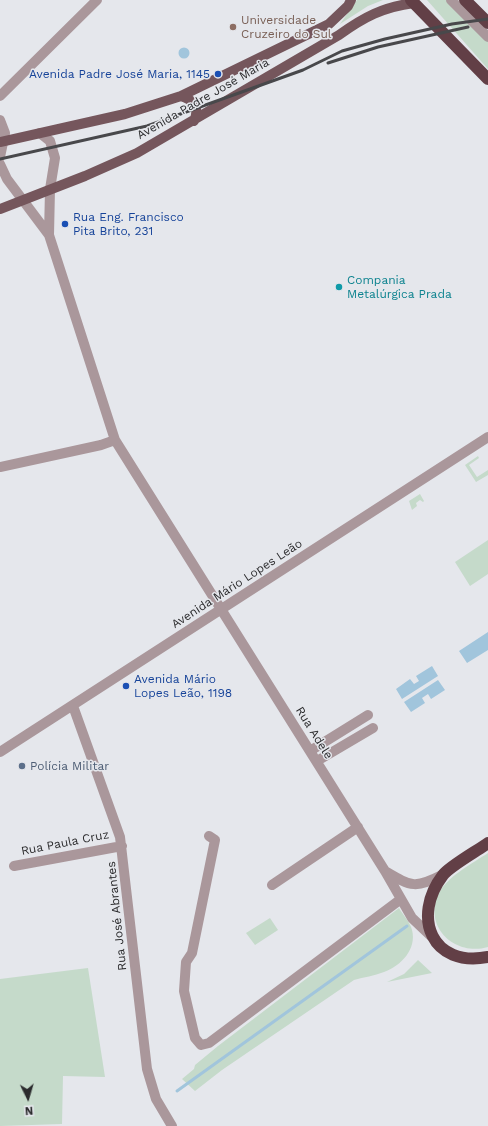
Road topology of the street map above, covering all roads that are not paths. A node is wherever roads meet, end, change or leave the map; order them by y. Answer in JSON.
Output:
{"nodes":[{"id":1,"x":97,"y":0,"type":"edge"},
{"id":2,"x":351,"y":0,"type":"edge"},
{"id":3,"x":451,"y":0,"type":"edge"},
{"id":4,"x":465,"y":0,"type":"edge"},
{"id":5,"x":412,"y":2,"type":"edge"},
{"id":6,"x":488,"y":23,"type":"edge"},
{"id":7,"x":488,"y":37,"type":"edge"},
{"id":8,"x":488,"y":79,"type":"edge"},
{"id":9,"x":0,"y":96,"type":"edge"},
{"id":10,"x":181,"y":96,"type":"junction"},
{"id":11,"x":0,"y":120,"type":"edge"},
{"id":12,"x":194,"y":121,"type":"junction"},
{"id":13,"x":40,"y":133,"type":"junction"},
{"id":14,"x":2,"y":141,"type":"edge"},
{"id":15,"x":0,"y":156,"type":"edge"},
{"id":16,"x":0,"y":164,"type":"edge"},
{"id":17,"x":50,"y":189,"type":"junction"},
{"id":18,"x":24,"y":200,"type":"junction"},
{"id":19,"x":0,"y":209,"type":"edge"},
{"id":20,"x":49,"y":235,"type":"junction"},
{"id":21,"x":488,"y":438,"type":"edge"},
{"id":22,"x":115,"y":440,"type":"junction"},
{"id":23,"x":0,"y":467,"type":"edge"},
{"id":24,"x":222,"y":610,"type":"junction"},
{"id":25,"x":73,"y":706,"type":"junction"},
{"id":26,"x":368,"y":715,"type":"dead end"},
{"id":27,"x":373,"y":728,"type":"dead end"},
{"id":28,"x":310,"y":751,"type":"junction"},
{"id":29,"x":0,"y":752,"type":"edge"},
{"id":30,"x":316,"y":761,"type":"junction"},
{"id":31,"x":358,"y":827,"type":"junction"},
{"id":32,"x":209,"y":836,"type":"dead end"},
{"id":33,"x":488,"y":843,"type":"edge"},
{"id":34,"x":122,"y":846,"type":"junction"},
{"id":35,"x":14,"y":866,"type":"dead end"},
{"id":36,"x":385,"y":871,"type":"junction"},
{"id":37,"x":444,"y":874,"type":"junction"},
{"id":38,"x":272,"y":885,"type":"dead end"},
{"id":39,"x":401,"y":899,"type":"junction"},
{"id":40,"x":431,"y":936,"type":"junction"},
{"id":41,"x":488,"y":958,"type":"edge"},
{"id":42,"x":172,"y":1126,"type":"edge"}],
"edges":[{"from":1,"to":9,"type":"street"},
{"from":2,"to":10,"type":"main road","name":"Avenida Padre José Maria"},
{"from":3,"to":7,"type":"street"},
{"from":4,"to":6,"type":"highway"},
{"from":5,"to":8,"type":"highway"},
{"from":5,"to":12,"type":"main road","name":"Avenida Padre José Maria"},
{"from":10,"to":12,"type":"main road"},
{"from":10,"to":13,"type":"main road","name":"Avenida Padre José Maria"},
{"from":11,"to":14,"type":"street"},
{"from":12,"to":17,"type":"main road","name":"Avenida Padre José Maria"},
{"from":13,"to":14,"type":"main road","name":"Avenida Padre José Maria"},
{"from":13,"to":17,"type":"street"},
{"from":14,"to":15,"type":"street"},
{"from":16,"to":18,"type":"street"},
{"from":17,"to":18,"type":"main road","name":"Avenida Padre José Maria"},
{"from":17,"to":20,"type":"street"},
{"from":18,"to":19,"type":"main road","name":"Avenida Padre José Maria"},
{"from":18,"to":20,"type":"street"},
{"from":20,"to":22,"type":"street","name":"Rua Adele"},
{"from":21,"to":24,"type":"street","name":"Avenida Mário Lopes Leão"},
{"from":22,"to":23,"type":"street"},
{"from":22,"to":24,"type":"street","name":"Rua Adele"},
{"from":24,"to":25,"type":"street","name":"Avenida Mário Lopes Leão"},
{"from":24,"to":28,"type":"street","name":"Rua Adele"},
{"from":25,"to":29,"type":"street","name":"Avenida Mário Lopes Leão"},
{"from":25,"to":34,"type":"street","name":"Rua José Abrantes"},
{"from":26,"to":28,"type":"street"},
{"from":27,"to":30,"type":"street"},
{"from":28,"to":30,"type":"street","name":"Rua Adele"},
{"from":30,"to":31,"type":"street","name":"Rua Adele"},
{"from":31,"to":36,"type":"street","name":"Rua Adele"},
{"from":31,"to":38,"type":"street"},
{"from":32,"to":39,"type":"street"},
{"from":33,"to":37,"type":"highway"},
{"from":34,"to":35,"type":"street","name":"Rua Paula Cruz"},
{"from":34,"to":42,"type":"street","name":"Rua José Abrantes"},
{"from":36,"to":37,"type":"street","name":"Rua Adele"},
{"from":36,"to":39,"type":"street","name":"Rua Adele"},
{"from":37,"to":40,"type":"highway"},
{"from":39,"to":40,"type":"street","name":"Rua Adele"},
{"from":40,"to":41,"type":"highway"}]}
